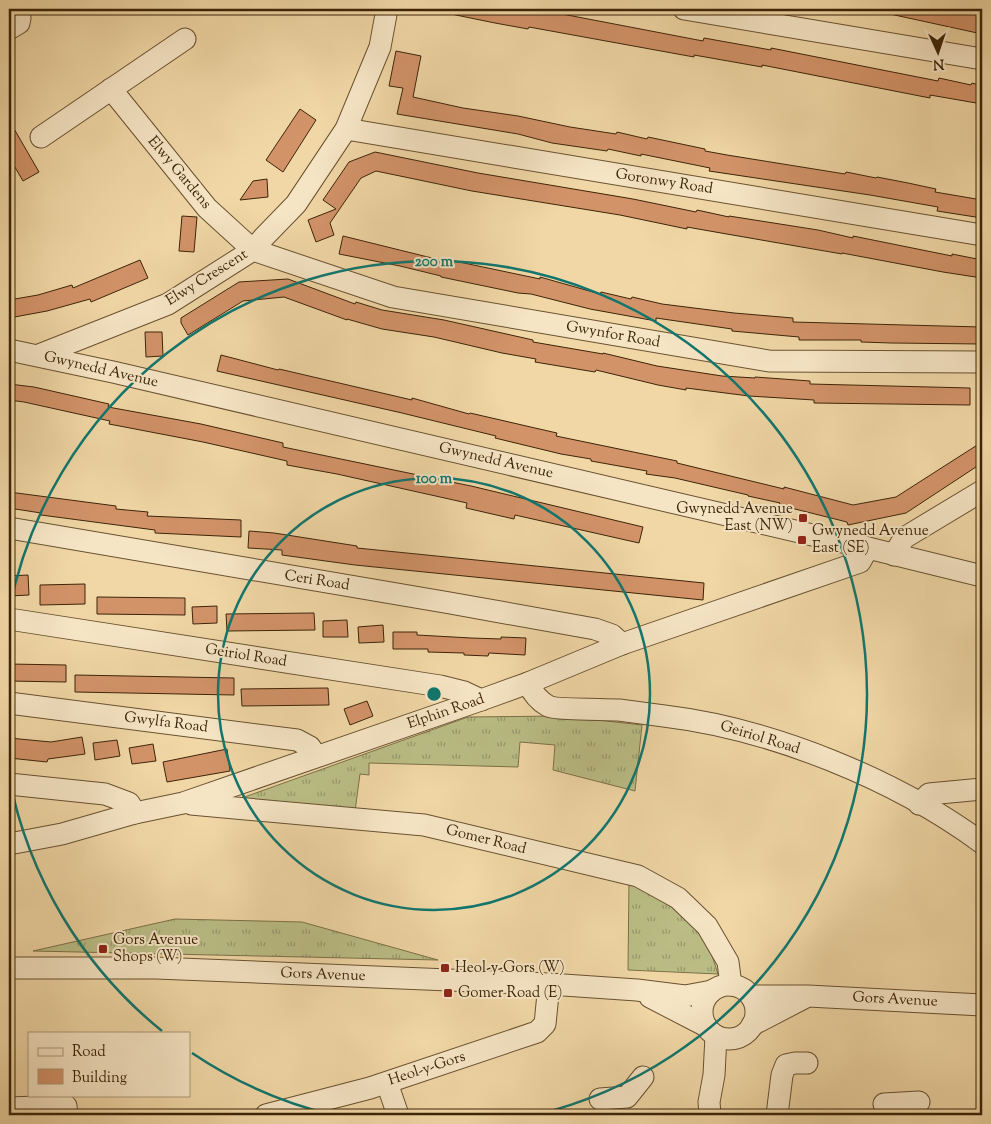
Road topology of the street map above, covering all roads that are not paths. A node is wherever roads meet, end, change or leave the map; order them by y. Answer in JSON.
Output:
{"nodes":[{"id":1,"x":17,"y":9,"type":"edge"},
{"id":2,"x":387,"y":9,"type":"edge"},
{"id":3,"x":684,"y":9,"type":"edge"},
{"id":4,"x":9,"y":29,"type":"edge"},
{"id":5,"x":185,"y":39,"type":"dead end"},
{"id":6,"x":982,"y":59,"type":"edge"},
{"id":7,"x":111,"y":89,"type":"junction"},
{"id":8,"x":346,"y":129,"type":"junction"},
{"id":9,"x":41,"y":137,"type":"dead end"},
{"id":10,"x":982,"y":235,"type":"edge"},
{"id":11,"x":253,"y":250,"type":"junction"},
{"id":12,"x":9,"y":350,"type":"edge"},
{"id":13,"x":39,"y":355,"type":"junction"},
{"id":14,"x":982,"y":362,"type":"edge"},
{"id":15,"x":982,"y":491,"type":"edge"},
{"id":16,"x":9,"y":528,"type":"edge"},
{"id":17,"x":868,"y":548,"type":"junction"},
{"id":18,"x":894,"y":555,"type":"junction"},
{"id":19,"x":982,"y":576,"type":"edge"},
{"id":20,"x":9,"y":619,"type":"edge"},
{"id":21,"x":622,"y":644,"type":"junction"},
{"id":22,"x":528,"y":683,"type":"junction"},
{"id":23,"x":481,"y":700,"type":"junction"},
{"id":24,"x":9,"y":703,"type":"edge"},
{"id":25,"x":316,"y":756,"type":"junction"},
{"id":26,"x":9,"y":784,"type":"edge"},
{"id":27,"x":982,"y":789,"type":"edge"},
{"id":28,"x":183,"y":803,"type":"junction"},
{"id":29,"x":919,"y":804,"type":"junction"},
{"id":30,"x":135,"y":813,"type":"junction"},
{"id":31,"x":982,"y":843,"type":"edge"},
{"id":32,"x":9,"y":844,"type":"edge"},
{"id":33,"x":9,"y":968,"type":"edge"},
{"id":34,"x":549,"y":984,"type":"junction"},
{"id":35,"x":721,"y":988,"type":"junction"},
{"id":36,"x":637,"y":990,"type":"junction"},
{"id":37,"x":750,"y":996,"type":"junction"},
{"id":38,"x":808,"y":996,"type":"junction"},
{"id":39,"x":982,"y":1005,"type":"edge"},
{"id":40,"x":711,"y":1031,"type":"junction"},
{"id":41,"x":746,"y":1031,"type":"junction"},
{"id":42,"x":807,"y":1063,"type":"dead end"},
{"id":43,"x":714,"y":1075,"type":"junction"},
{"id":44,"x":643,"y":1077,"type":"dead end"},
{"id":45,"x":387,"y":1083,"type":"junction"},
{"id":46,"x":600,"y":1099,"type":"dead end"},
{"id":47,"x":630,"y":1106,"type":"edge"},
{"id":48,"x":9,"y":1108,"type":"edge"},
{"id":49,"x":67,"y":1115,"type":"edge"},
{"id":50,"x":266,"y":1115,"type":"edge"},
{"id":51,"x":398,"y":1115,"type":"edge"},
{"id":52,"x":710,"y":1115,"type":"edge"},
{"id":53,"x":777,"y":1115,"type":"edge"}],
"edges":[{"from":1,"to":4,"type":"street"},
{"from":2,"to":8,"type":"street","name":"Elwy Crescent"},
{"from":3,"to":6,"type":"street"},
{"from":5,"to":7,"type":"street"},
{"from":7,"to":9,"type":"street"},
{"from":7,"to":11,"type":"street","name":"Elwy Gardens"},
{"from":8,"to":10,"type":"street","name":"Goronwy Road"},
{"from":8,"to":11,"type":"street","name":"Elwy Crescent"},
{"from":11,"to":13,"type":"street","name":"Elwy Crescent"},
{"from":11,"to":14,"type":"street","name":"Gwynfor Road"},
{"from":12,"to":13,"type":"street","name":"Gwynedd Avenue"},
{"from":13,"to":17,"type":"street","name":"Gwynedd Avenue"},
{"from":15,"to":18,"type":"street"},
{"from":16,"to":21,"type":"street","name":"Ceri Road"},
{"from":17,"to":18,"type":"street","name":"Gwynedd Avenue"},
{"from":17,"to":21,"type":"street","name":"Elphin Road"},
{"from":18,"to":19,"type":"street","name":"Gwynedd Avenue"},
{"from":20,"to":23,"type":"street","name":"Geiriol Road"},
{"from":21,"to":22,"type":"street","name":"Elphin Road"},
{"from":22,"to":23,"type":"street","name":"Elphin Road"},
{"from":22,"to":29,"type":"street","name":"Geiriol Road"},
{"from":23,"to":25,"type":"street","name":"Elphin Road"},
{"from":24,"to":25,"type":"street","name":"Gwylfa Road"},
{"from":25,"to":28,"type":"street","name":"Elphin Road"},
{"from":26,"to":30,"type":"street"},
{"from":27,"to":29,"type":"street"},
{"from":28,"to":30,"type":"street","name":"Elphin Road"},
{"from":28,"to":35,"type":"street","name":"Gomer Road"},
{"from":29,"to":31,"type":"street","name":"Geiriol Road"},
{"from":30,"to":32,"type":"street","name":"Elphin Road"},
{"from":33,"to":34,"type":"street","name":"Gors Avenue"},
{"from":34,"to":36,"type":"street","name":"Gors Avenue"},
{"from":34,"to":45,"type":"street","name":"Heol-y-Gors"},
{"from":35,"to":36,"type":"street","name":"Gors Avenue"},
{"from":35,"to":37,"type":"street"},
{"from":35,"to":40,"type":"street"},
{"from":36,"to":40,"type":"street","name":"Gors Avenue"},
{"from":37,"to":38,"type":"street","name":"Gors Avenue"},
{"from":37,"to":41,"type":"street"},
{"from":38,"to":39,"type":"street","name":"Gors Avenue"},
{"from":38,"to":41,"type":"street"},
{"from":40,"to":41,"type":"street"},
{"from":40,"to":43,"type":"street"},
{"from":41,"to":43,"type":"street"},
{"from":42,"to":53,"type":"street"},
{"from":43,"to":52,"type":"street"},
{"from":44,"to":47,"type":"street"},
{"from":45,"to":50,"type":"street","name":"Heol-y-Gors"},
{"from":45,"to":51,"type":"street"},
{"from":46,"to":47,"type":"street"},
{"from":48,"to":49,"type":"street"}]}
